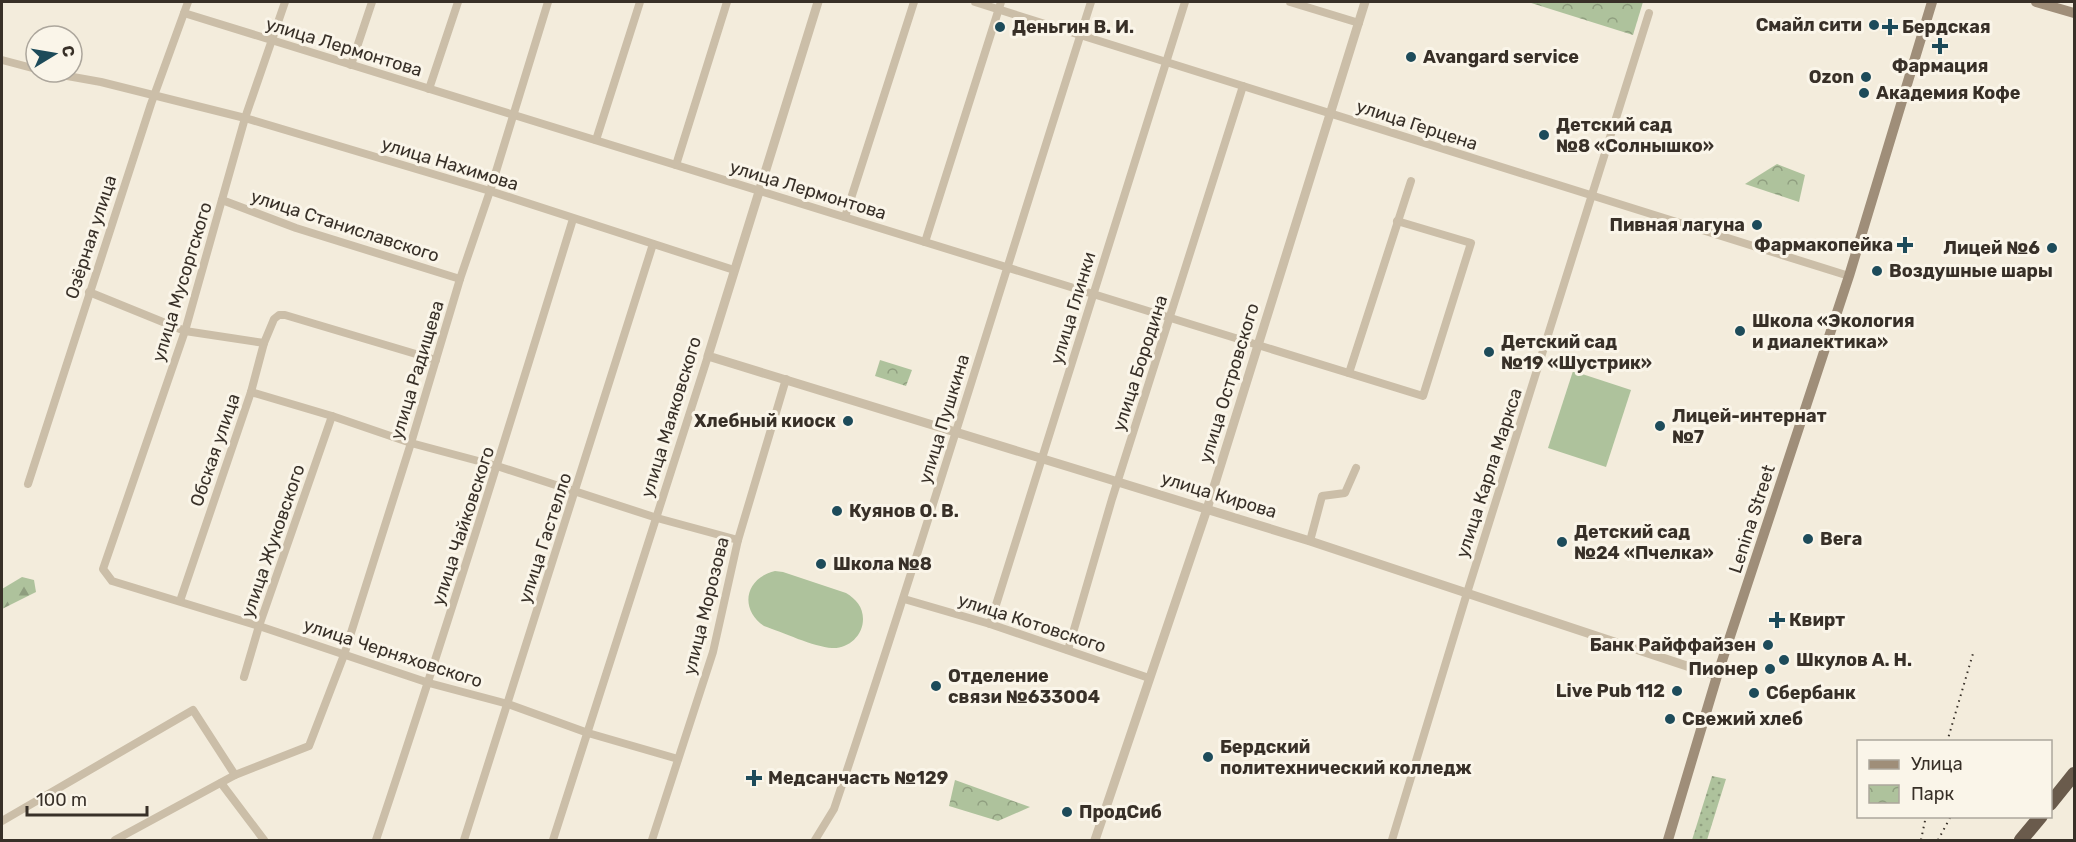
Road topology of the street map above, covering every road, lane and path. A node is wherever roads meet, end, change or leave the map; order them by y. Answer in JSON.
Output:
{"nodes":[{"id":1,"x":188,"y":2,"type":"edge"},
{"id":2,"x":285,"y":2,"type":"edge"},
{"id":3,"x":372,"y":2,"type":"edge"},
{"id":4,"x":458,"y":2,"type":"edge"},
{"id":5,"x":548,"y":2,"type":"edge"},
{"id":6,"x":640,"y":2,"type":"edge"},
{"id":7,"x":727,"y":2,"type":"edge"},
{"id":8,"x":818,"y":2,"type":"edge"},
{"id":9,"x":914,"y":2,"type":"edge"},
{"id":10,"x":975,"y":2,"type":"edge"},
{"id":11,"x":1091,"y":2,"type":"edge"},
{"id":12,"x":1185,"y":2,"type":"edge"},
{"id":13,"x":1290,"y":2,"type":"edge"},
{"id":14,"x":1365,"y":2,"type":"edge"},
{"id":15,"x":1932,"y":2,"type":"edge"},
{"id":16,"x":2036,"y":2,"type":"edge"},
{"id":17,"x":1000,"y":5,"type":"edge"},
{"id":18,"x":184,"y":13,"type":"junction"},
{"id":19,"x":1649,"y":13,"type":"dead end"},
{"id":20,"x":2074,"y":14,"type":"edge"},
{"id":21,"x":1359,"y":23,"type":"junction"},
{"id":22,"x":1081,"y":34,"type":"junction"},
{"id":23,"x":272,"y":40,"type":"junction"},
{"id":24,"x":2,"y":60,"type":"edge"},
{"id":25,"x":1166,"y":61,"type":"junction"},
{"id":26,"x":351,"y":65,"type":"junction"},
{"id":27,"x":24,"y":66,"type":"edge"},
{"id":28,"x":84,"y":79,"type":"edge"},
{"id":29,"x":1243,"y":86,"type":"junction"},
{"id":30,"x":429,"y":89,"type":"junction"},
{"id":31,"x":154,"y":95,"type":"junction"},
{"id":32,"x":1331,"y":114,"type":"junction"},
{"id":33,"x":513,"y":115,"type":"junction"},
{"id":34,"x":245,"y":118,"type":"junction"},
{"id":35,"x":596,"y":140,"type":"junction"},
{"id":36,"x":676,"y":165,"type":"junction"},
{"id":37,"x":1411,"y":181,"type":"dead end"},
{"id":38,"x":759,"y":191,"type":"junction"},
{"id":39,"x":490,"y":192,"type":"junction"},
{"id":40,"x":1593,"y":197,"type":"junction"},
{"id":41,"x":222,"y":200,"type":"junction"},
{"id":42,"x":845,"y":217,"type":"junction"},
{"id":43,"x":573,"y":219,"type":"junction"},
{"id":44,"x":1397,"y":221,"type":"junction"},
{"id":45,"x":925,"y":242,"type":"junction"},
{"id":46,"x":653,"y":244,"type":"junction"},
{"id":47,"x":1007,"y":267,"type":"junction"},
{"id":48,"x":734,"y":270,"type":"junction"},
{"id":49,"x":1849,"y":276,"type":"junction"},
{"id":50,"x":460,"y":279,"type":"junction"},
{"id":51,"x":89,"y":292,"type":"junction"},
{"id":52,"x":1093,"y":295,"type":"junction"},
{"id":53,"x":1170,"y":318,"type":"junction"},
{"id":54,"x":185,"y":331,"type":"junction"},
{"id":55,"x":264,"y":343,"type":"junction"},
{"id":56,"x":1258,"y":345,"type":"junction"},
{"id":57,"x":708,"y":356,"type":"junction"},
{"id":58,"x":436,"y":360,"type":"junction"},
{"id":59,"x":1349,"y":373,"type":"junction"},
{"id":60,"x":786,"y":379,"type":"junction"},
{"id":61,"x":251,"y":392,"type":"junction"},
{"id":62,"x":332,"y":416,"type":"junction"},
{"id":63,"x":955,"y":432,"type":"junction"},
{"id":64,"x":411,"y":443,"type":"junction"},
{"id":65,"x":1042,"y":458,"type":"junction"},
{"id":66,"x":497,"y":466,"type":"junction"},
{"id":67,"x":1356,"y":468,"type":"dead end"},
{"id":68,"x":1118,"y":481,"type":"junction"},
{"id":69,"x":28,"y":484,"type":"dead end"},
{"id":70,"x":576,"y":493,"type":"junction"},
{"id":71,"x":1207,"y":509,"type":"junction"},
{"id":72,"x":657,"y":518,"type":"junction"},
{"id":73,"x":738,"y":540,"type":"junction"},
{"id":74,"x":1310,"y":541,"type":"junction"},
{"id":75,"x":103,"y":569,"type":"joint"},
{"id":76,"x":1467,"y":593,"type":"junction"},
{"id":77,"x":904,"y":599,"type":"junction"},
{"id":78,"x":180,"y":601,"type":"junction"},
{"id":79,"x":990,"y":624,"type":"junction"},
{"id":80,"x":259,"y":626,"type":"junction"},
{"id":81,"x":1068,"y":650,"type":"junction"},
{"id":82,"x":344,"y":655,"type":"junction"},
{"id":83,"x":1717,"y":676,"type":"junction"},
{"id":84,"x":244,"y":677,"type":"dead end"},
{"id":85,"x":1149,"y":678,"type":"junction"},
{"id":86,"x":429,"y":683,"type":"junction"},
{"id":87,"x":508,"y":704,"type":"junction"},
{"id":88,"x":588,"y":733,"type":"junction"},
{"id":89,"x":678,"y":759,"type":"junction"},
{"id":90,"x":2074,"y":774,"type":"edge"},
{"id":91,"x":235,"y":775,"type":"junction"},
{"id":92,"x":222,"y":783,"type":"junction"},
{"id":93,"x":2052,"y":802,"type":"edge"},
{"id":94,"x":2039,"y":818,"type":"edge"},
{"id":95,"x":2,"y":821,"type":"edge"},
{"id":96,"x":115,"y":840,"type":"edge"},
{"id":97,"x":264,"y":840,"type":"edge"},
{"id":98,"x":376,"y":840,"type":"edge"},
{"id":99,"x":464,"y":840,"type":"edge"},
{"id":100,"x":553,"y":840,"type":"edge"},
{"id":101,"x":652,"y":840,"type":"edge"},
{"id":102,"x":815,"y":840,"type":"edge"},
{"id":103,"x":1095,"y":840,"type":"edge"},
{"id":104,"x":1392,"y":840,"type":"edge"},
{"id":105,"x":1668,"y":840,"type":"edge"},
{"id":106,"x":2021,"y":840,"type":"edge"}],
"edges":[{"from":1,"to":18,"type":"street","name":"Озёрная улица"},
{"from":2,"to":23,"type":"street","name":"улица Мусоргского"},
{"from":3,"to":26,"type":"street"},
{"from":4,"to":30,"type":"street"},
{"from":5,"to":33,"type":"street","name":"улица Радищева"},
{"from":6,"to":35,"type":"street"},
{"from":7,"to":36,"type":"street"},
{"from":8,"to":38,"type":"street","name":"улица Маяковского"},
{"from":9,"to":42,"type":"street"},
{"from":10,"to":17,"type":"street","name":"улица Герцена"},
{"from":11,"to":22,"type":"street","name":"улица Пушкина"},
{"from":12,"to":25,"type":"street","name":"улица Глинки"},
{"from":13,"to":21,"type":"street"},
{"from":14,"to":21,"type":"street","name":"улица Островского"},
{"from":15,"to":49,"type":"main road","name":"Lenina Street"},
{"from":16,"to":20,"type":"main road"},
{"from":17,"to":22,"type":"street","name":"улица Герцена"},
{"from":17,"to":45,"type":"street"},
{"from":18,"to":23,"type":"street","name":"улица Лермонтова"},
{"from":18,"to":31,"type":"street","name":"Озёрная улица"},
{"from":19,"to":40,"type":"street","name":"улица Карла Маркса"},
{"from":21,"to":32,"type":"street","name":"улица Островского"},
{"from":22,"to":25,"type":"street","name":"улица Герцена"},
{"from":22,"to":47,"type":"street","name":"улица Пушкина"},
{"from":23,"to":26,"type":"street","name":"улица Лермонтова"},
{"from":23,"to":34,"type":"street","name":"улица Мусоргского"},
{"from":24,"to":27,"type":"street"},
{"from":25,"to":29,"type":"street","name":"улица Герцена"},
{"from":25,"to":52,"type":"street","name":"улица Глинки"},
{"from":26,"to":30,"type":"street","name":"улица Лермонтова"},
{"from":28,"to":31,"type":"street","name":"улица Нахимова"},
{"from":29,"to":32,"type":"street","name":"улица Герцена"},
{"from":29,"to":53,"type":"street","name":"улица Бородина"},
{"from":30,"to":33,"type":"street","name":"улица Лермонтова"},
{"from":31,"to":34,"type":"street","name":"улица Нахимова"},
{"from":31,"to":51,"type":"street","name":"Озёрная улица"},
{"from":32,"to":40,"type":"street","name":"улица Герцена"},
{"from":32,"to":56,"type":"street","name":"улица Островского"},
{"from":33,"to":35,"type":"street","name":"улица Лермонтова"},
{"from":33,"to":39,"type":"street","name":"улица Радищева"},
{"from":34,"to":39,"type":"street","name":"улица Нахимова"},
{"from":34,"to":41,"type":"street","name":"улица Мусоргского"},
{"from":35,"to":36,"type":"street","name":"улица Лермонтова"},
{"from":36,"to":38,"type":"street","name":"улица Лермонтова"},
{"from":37,"to":44,"type":"street"},
{"from":38,"to":42,"type":"street","name":"улица Лермонтова"},
{"from":38,"to":48,"type":"street","name":"улица Маяковского"},
{"from":39,"to":43,"type":"street","name":"улица Нахимова"},
{"from":39,"to":50,"type":"street","name":"улица Радищева"},
{"from":40,"to":49,"type":"street","name":"улица Герцена"},
{"from":40,"to":76,"type":"street","name":"улица Карла Маркса"},
{"from":41,"to":50,"type":"street","name":"улица Станиславского"},
{"from":41,"to":54,"type":"street","name":"улица Мусоргского"},
{"from":42,"to":45,"type":"street","name":"улица Лермонтова"},
{"from":43,"to":46,"type":"street","name":"улица Нахимова"},
{"from":43,"to":66,"type":"street","name":"улица Чайковского"},
{"from":44,"to":59,"type":"street"},
{"from":44,"to":59,"type":"street","name":"улица Лермонтова"},
{"from":45,"to":47,"type":"street","name":"улица Лермонтова"},
{"from":46,"to":48,"type":"street","name":"улица Нахимова"},
{"from":46,"to":70,"type":"street","name":"улица Гастелло"},
{"from":47,"to":52,"type":"street","name":"улица Лермонтова"},
{"from":47,"to":63,"type":"street","name":"улица Пушкина"},
{"from":48,"to":57,"type":"street","name":"улица Маяковского"},
{"from":49,"to":83,"type":"main road","name":"Lenina Street"},
{"from":50,"to":58,"type":"street","name":"улица Радищева"},
{"from":51,"to":54,"type":"street"},
{"from":51,"to":69,"type":"street","name":"Озёрная улица"},
{"from":52,"to":53,"type":"street","name":"улица Лермонтова"},
{"from":52,"to":65,"type":"street","name":"улица Глинки"},
{"from":53,"to":56,"type":"street","name":"улица Лермонтова"},
{"from":53,"to":68,"type":"street","name":"улица Бородина"},
{"from":54,"to":55,"type":"street"},
{"from":54,"to":75,"type":"street","name":"улица Мусоргского"},
{"from":55,"to":58,"type":"street","name":"Обская улица"},
{"from":55,"to":61,"type":"street","name":"Обская улица"},
{"from":56,"to":59,"type":"street","name":"улица Лермонтова"},
{"from":56,"to":71,"type":"street","name":"улица Островского"},
{"from":57,"to":60,"type":"street","name":"улица Кирова"},
{"from":57,"to":72,"type":"street","name":"улица Маяковского"},
{"from":58,"to":64,"type":"street","name":"улица Радищева"},
{"from":60,"to":63,"type":"street","name":"улица Кирова"},
{"from":60,"to":73,"type":"street","name":"улица Морозова"},
{"from":61,"to":62,"type":"street"},
{"from":61,"to":78,"type":"street","name":"Обская улица"},
{"from":62,"to":64,"type":"street"},
{"from":62,"to":80,"type":"street","name":"улица Жуковского"},
{"from":63,"to":65,"type":"street","name":"улица Кирова"},
{"from":63,"to":77,"type":"street","name":"улица Пушкина"},
{"from":64,"to":66,"type":"street"},
{"from":64,"to":82,"type":"street","name":"улица Радищева"},
{"from":65,"to":68,"type":"street","name":"улица Кирова"},
{"from":65,"to":79,"type":"street","name":"улица Глинки"},
{"from":66,"to":70,"type":"street"},
{"from":66,"to":86,"type":"street","name":"улица Чайковского"},
{"from":67,"to":74,"type":"street"},
{"from":68,"to":71,"type":"street","name":"улица Кирова"},
{"from":68,"to":81,"type":"street","name":"улица Бородина"},
{"from":70,"to":72,"type":"street"},
{"from":70,"to":87,"type":"street","name":"улица Гастелло"},
{"from":71,"to":74,"type":"street","name":"улица Кирова"},
{"from":71,"to":85,"type":"street","name":"улица Островского"},
{"from":72,"to":73,"type":"street"},
{"from":72,"to":88,"type":"street","name":"улица Маяковского"},
{"from":73,"to":89,"type":"street","name":"улица Морозова"},
{"from":74,"to":76,"type":"street","name":"улица Кирова"},
{"from":75,"to":78,"type":"street","name":"улица Черняховского"},
{"from":76,"to":83,"type":"street","name":"улица Кирова"},
{"from":76,"to":104,"type":"street","name":"улица Карла Маркса"},
{"from":77,"to":79,"type":"street","name":"улица Котовского"},
{"from":77,"to":102,"type":"street","name":"улица Пушкина"},
{"from":78,"to":80,"type":"street","name":"улица Черняховского"},
{"from":79,"to":81,"type":"street","name":"улица Котовского"},
{"from":80,"to":82,"type":"street","name":"улица Черняховского"},
{"from":80,"to":84,"type":"street","name":"улица Жуковского"},
{"from":81,"to":85,"type":"street","name":"улица Котовского"},
{"from":82,"to":86,"type":"street","name":"улица Черняховского"},
{"from":82,"to":91,"type":"street","name":"улица Радищева"},
{"from":83,"to":105,"type":"main road","name":"Lenina Street"},
{"from":85,"to":103,"type":"street","name":"улица Островского"},
{"from":86,"to":87,"type":"street","name":"улица Черняховского"},
{"from":86,"to":98,"type":"street","name":"улица Чайковского"},
{"from":87,"to":88,"type":"street","name":"улица Черняховского"},
{"from":87,"to":99,"type":"street","name":"улица Гастелло"},
{"from":88,"to":89,"type":"street","name":"улица Черняховского"},
{"from":88,"to":100,"type":"street","name":"улица Маяковского"},
{"from":89,"to":101,"type":"street","name":"улица Морозова"},
{"from":90,"to":93,"type":"highway"},
{"from":91,"to":92,"type":"street"},
{"from":91,"to":95,"type":"street"},
{"from":92,"to":96,"type":"street"},
{"from":92,"to":97,"type":"street"},
{"from":94,"to":106,"type":"highway"}]}
